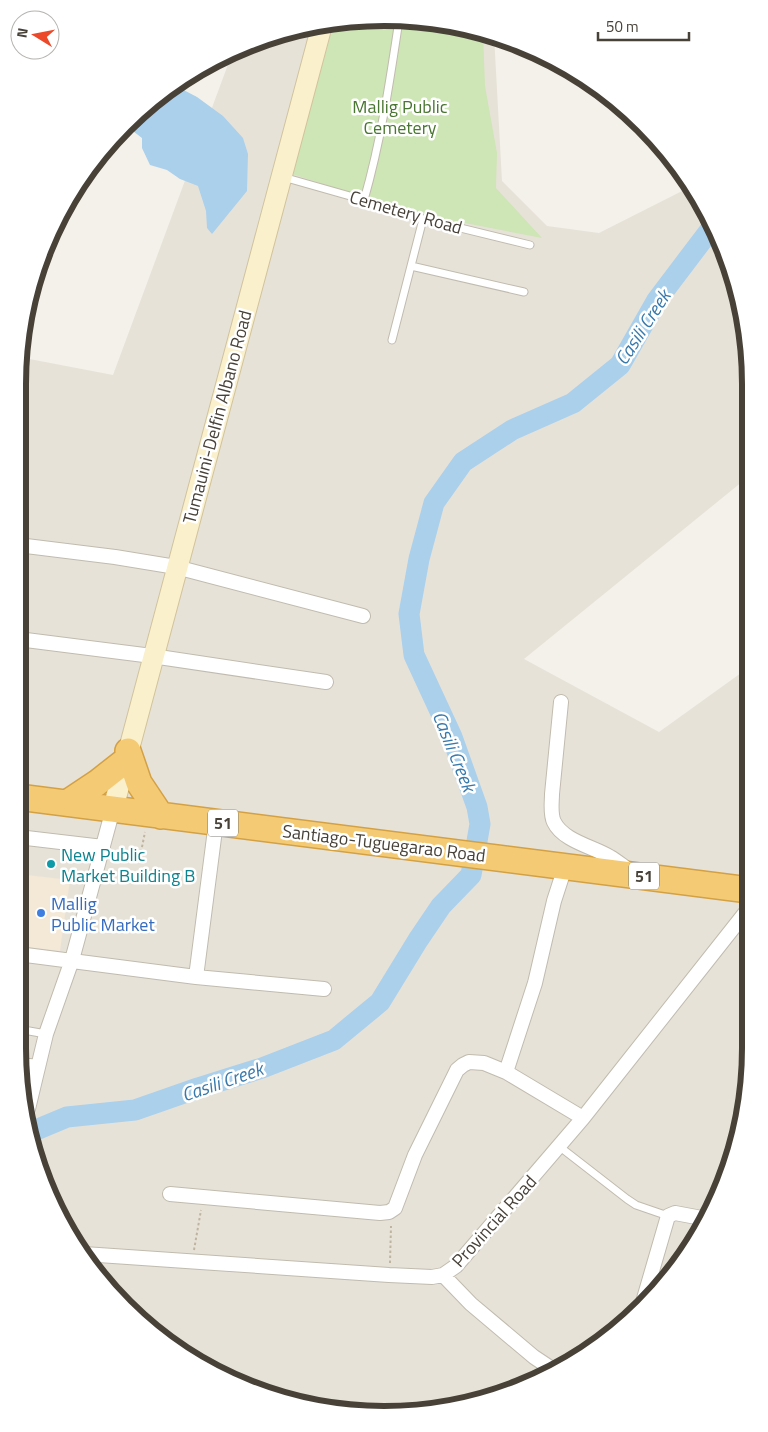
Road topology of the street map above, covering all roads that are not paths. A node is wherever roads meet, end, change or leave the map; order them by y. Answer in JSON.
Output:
{"nodes":[{"id":1,"x":398,"y":27,"type":"edge"},
{"id":2,"x":320,"y":32,"type":"edge"},
{"id":3,"x":282,"y":177,"type":"junction"},
{"id":4,"x":364,"y":200,"type":"junction"},
{"id":5,"x":423,"y":218,"type":"junction"},
{"id":6,"x":530,"y":245,"type":"dead end"},
{"id":7,"x":411,"y":266,"type":"junction"},
{"id":8,"x":524,"y":292,"type":"dead end"},
{"id":9,"x":392,"y":340,"type":"dead end"},
{"id":10,"x":26,"y":546,"type":"edge"},
{"id":11,"x":176,"y":567,"type":"junction"},
{"id":12,"x":364,"y":616,"type":"dead end"},
{"id":13,"x":26,"y":640,"type":"edge"},
{"id":14,"x":152,"y":656,"type":"junction"},
{"id":15,"x":326,"y":682,"type":"dead end"},
{"id":16,"x":561,"y":702,"type":"dead end"},
{"id":17,"x":126,"y":756,"type":"junction"},
{"id":18,"x":26,"y":798,"type":"edge"},
{"id":19,"x":66,"y":803,"type":"junction"},
{"id":20,"x":113,"y":809,"type":"junction"},
{"id":21,"x":155,"y":815,"type":"junction"},
{"id":22,"x":216,"y":822,"type":"junction"},
{"id":23,"x":26,"y":838,"type":"edge"},
{"id":24,"x":102,"y":846,"type":"junction"},
{"id":25,"x":565,"y":867,"type":"junction"},
{"id":26,"x":634,"y":875,"type":"junction"},
{"id":27,"x":742,"y":889,"type":"edge"},
{"id":28,"x":742,"y":917,"type":"edge"},
{"id":29,"x":26,"y":955,"type":"edge"},
{"id":30,"x":72,"y":960,"type":"junction"},
{"id":31,"x":196,"y":977,"type":"junction"},
{"id":32,"x":324,"y":989,"type":"dead end"},
{"id":33,"x":26,"y":1030,"type":"edge"},
{"id":34,"x":46,"y":1034,"type":"junction"},
{"id":35,"x":27,"y":1066,"type":"edge"},
{"id":36,"x":38,"y":1067,"type":"junction"},
{"id":37,"x":506,"y":1072,"type":"junction"},
{"id":38,"x":30,"y":1100,"type":"edge"},
{"id":39,"x":583,"y":1118,"type":"junction"},
{"id":40,"x":560,"y":1147,"type":"junction"},
{"id":41,"x":170,"y":1194,"type":"dead end"},
{"id":42,"x":668,"y":1216,"type":"junction"},
{"id":43,"x":699,"y":1217,"type":"edge"},
{"id":44,"x":92,"y":1255,"type":"edge"},
{"id":45,"x":443,"y":1276,"type":"junction"},
{"id":46,"x":647,"y":1290,"type":"edge"},
{"id":47,"x":547,"y":1366,"type":"edge"}],
"edges":[{"from":1,"to":4,"type":"lane"},
{"from":2,"to":3,"type":"main road","name":"Tumauini-Delfin Albano Road"},
{"from":3,"to":4,"type":"lane","name":"Cemetery Road"},
{"from":3,"to":11,"type":"main road","name":"Tumauini-Delfin Albano Road"},
{"from":4,"to":5,"type":"lane","name":"Cemetery Road"},
{"from":5,"to":6,"type":"lane","name":"Cemetery Road"},
{"from":5,"to":7,"type":"lane"},
{"from":7,"to":8,"type":"lane"},
{"from":7,"to":9,"type":"lane"},
{"from":10,"to":11,"type":"street"},
{"from":11,"to":12,"type":"street"},
{"from":11,"to":14,"type":"main road","name":"Tumauini-Delfin Albano Road"},
{"from":13,"to":14,"type":"street"},
{"from":14,"to":15,"type":"street"},
{"from":14,"to":17,"type":"main road","name":"Tumauini-Delfin Albano Road"},
{"from":16,"to":26,"type":"street"},
{"from":17,"to":19,"type":"highway"},
{"from":17,"to":20,"type":"main road","name":"Tumauini-Delfin Albano Road"},
{"from":17,"to":21,"type":"highway"},
{"from":18,"to":19,"type":"highway","name":"Santiago-Tuguegarao Road","number":"51"},
{"from":19,"to":20,"type":"highway","name":"Santiago-Tuguegarao Road","number":"51"},
{"from":20,"to":21,"type":"highway","name":"Santiago-Tuguegarao Road","number":"51"},
{"from":20,"to":24,"type":"street"},
{"from":21,"to":22,"type":"highway","name":"Santiago-Tuguegarao Road","number":"51"},
{"from":22,"to":25,"type":"highway","name":"Santiago-Tuguegarao Road","number":"51"},
{"from":22,"to":31,"type":"street"},
{"from":23,"to":24,"type":"street"},
{"from":24,"to":30,"type":"street"},
{"from":25,"to":26,"type":"highway","name":"Santiago-Tuguegarao Road","number":"51"},
{"from":25,"to":37,"type":"street"},
{"from":26,"to":27,"type":"highway","name":"Santiago-Tuguegarao Road","number":"51"},
{"from":28,"to":39,"type":"street","name":"Provincial Road"},
{"from":29,"to":30,"type":"street"},
{"from":30,"to":31,"type":"street"},
{"from":30,"to":34,"type":"street"},
{"from":31,"to":32,"type":"street"},
{"from":33,"to":34,"type":"lane"},
{"from":34,"to":36,"type":"street"},
{"from":35,"to":36,"type":"street"},
{"from":36,"to":38,"type":"street"},
{"from":37,"to":39,"type":"street"},
{"from":37,"to":41,"type":"street"},
{"from":39,"to":40,"type":"street","name":"Provincial Road"},
{"from":40,"to":42,"type":"lane"},
{"from":40,"to":45,"type":"street","name":"Provincial Road"},
{"from":42,"to":43,"type":"street"},
{"from":42,"to":46,"type":"street"},
{"from":44,"to":45,"type":"street","name":"Provincial Road"},
{"from":45,"to":47,"type":"street"}]}
